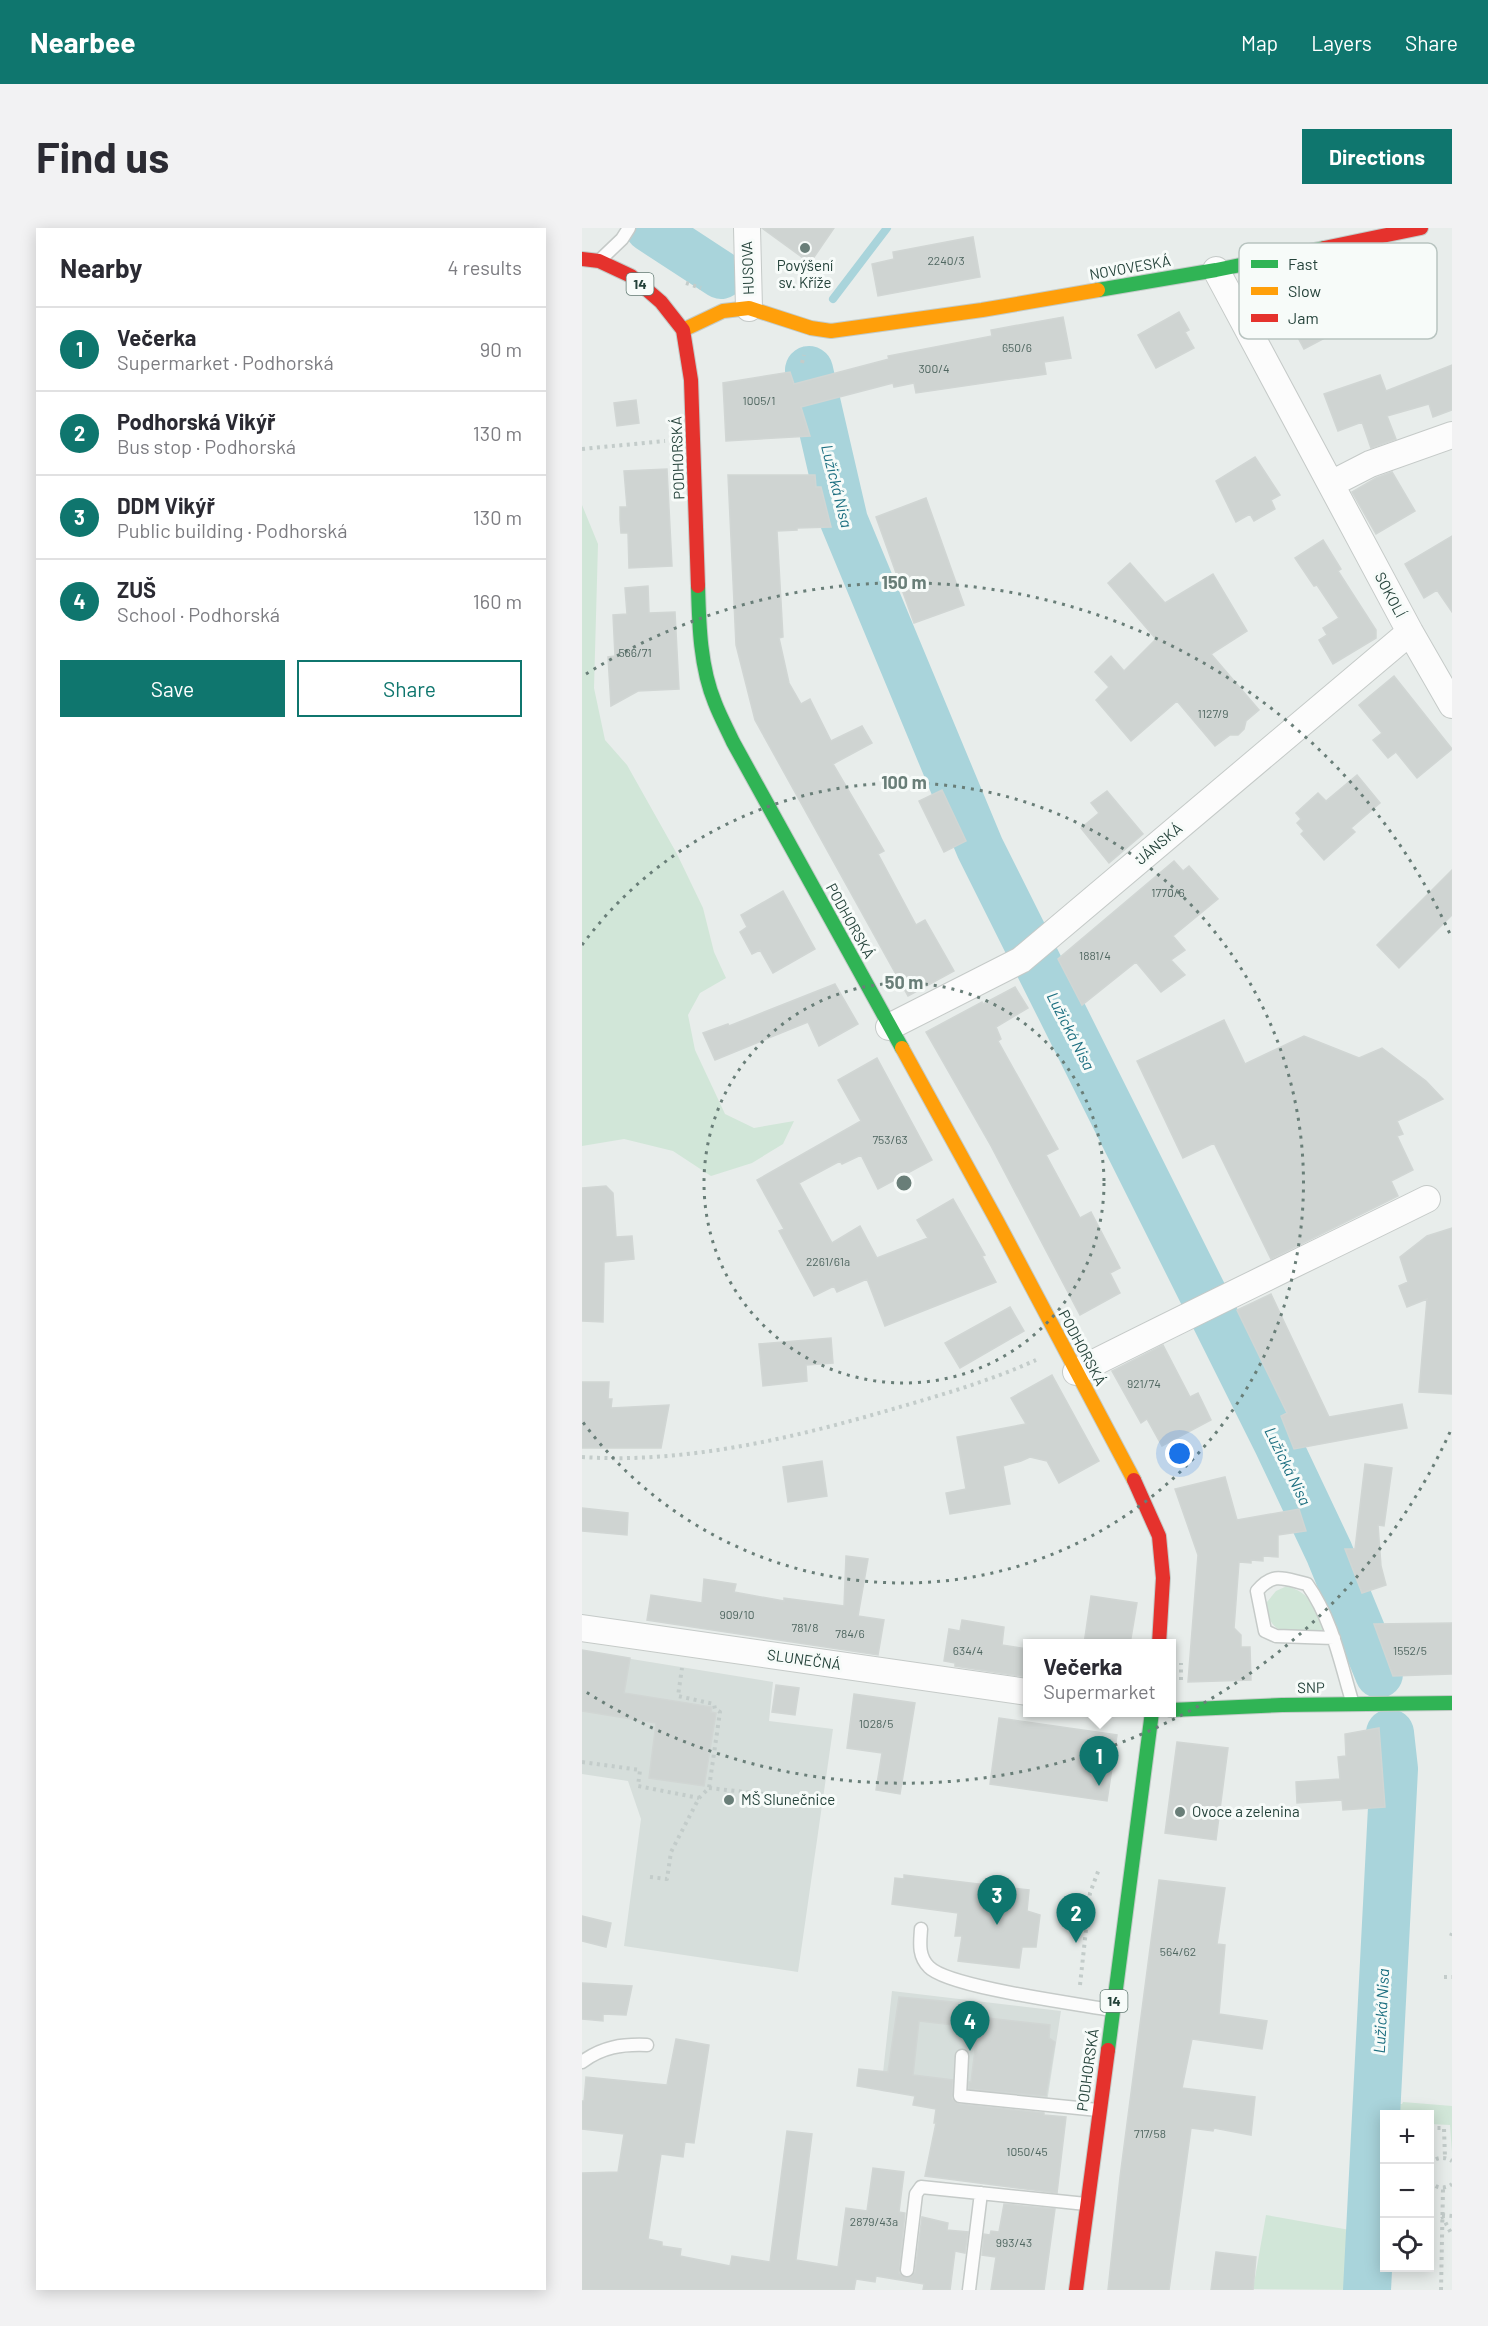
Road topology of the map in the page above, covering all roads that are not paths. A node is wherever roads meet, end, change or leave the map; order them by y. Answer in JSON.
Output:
{"nodes":[{"id":1,"x":629,"y":228,"type":"edge"},
{"id":2,"x":747,"y":228,"type":"edge"},
{"id":3,"x":1420,"y":228,"type":"edge"},
{"id":4,"x":1347,"y":243,"type":"edge"},
{"id":5,"x":582,"y":259,"type":"edge"},
{"id":6,"x":599,"y":261,"type":"junction"},
{"id":7,"x":1239,"y":265,"type":"edge"},
{"id":8,"x":1216,"y":270,"type":"junction"},
{"id":9,"x":749,"y":308,"type":"junction"},
{"id":10,"x":1239,"y":313,"type":"edge"},
{"id":11,"x":683,"y":330,"type":"junction"},
{"id":12,"x":1253,"y":339,"type":"edge"},
{"id":13,"x":1452,"y":435,"type":"edge"},
{"id":14,"x":1331,"y":484,"type":"junction"},
{"id":15,"x":1410,"y":632,"type":"junction"},
{"id":16,"x":1446,"y":683,"type":"edge"},
{"id":17,"x":1452,"y":705,"type":"edge"},
{"id":18,"x":889,"y":1027,"type":"junction"},
{"id":19,"x":1427,"y":1199,"type":"dead end"},
{"id":20,"x":1076,"y":1372,"type":"junction"},
{"id":21,"x":582,"y":1628,"type":"edge"},
{"id":22,"x":1334,"y":1638,"type":"junction"},
{"id":23,"x":1160,"y":1639,"type":"edge"},
{"id":24,"x":1023,"y":1691,"type":"edge"},
{"id":25,"x":1452,"y":1703,"type":"edge"},
{"id":26,"x":1353,"y":1704,"type":"junction"},
{"id":27,"x":1176,"y":1710,"type":"edge"},
{"id":28,"x":1151,"y":1717,"type":"edge"},
{"id":29,"x":921,"y":1929,"type":"dead end"},
{"id":30,"x":1113,"y":2010,"type":"junction"},
{"id":31,"x":647,"y":2045,"type":"dead end"},
{"id":32,"x":962,"y":2056,"type":"dead end"},
{"id":33,"x":582,"y":2062,"type":"edge"},
{"id":34,"x":1099,"y":2110,"type":"junction"},
{"id":35,"x":981,"y":2193,"type":"junction"},
{"id":36,"x":1087,"y":2204,"type":"junction"},
{"id":37,"x":907,"y":2270,"type":"dead end"},
{"id":38,"x":969,"y":2290,"type":"edge"},
{"id":39,"x":1076,"y":2290,"type":"edge"}],
"edges":[{"from":1,"to":6,"type":"lane"},
{"from":2,"to":9,"type":"street","name":"HUSOVA"},
{"from":3,"to":4,"type":"main road","name":"NOVOVESKÁ"},
{"from":5,"to":6,"type":"main road","name":"PODHORSKÁ","number":"14"},
{"from":6,"to":11,"type":"main road","name":"PODHORSKÁ","number":"14"},
{"from":7,"to":8,"type":"main road","name":"NOVOVESKÁ"},
{"from":8,"to":9,"type":"main road","name":"NOVOVESKÁ"},
{"from":8,"to":10,"type":"street","name":"SOKOLÍ"},
{"from":9,"to":11,"type":"main road"},
{"from":11,"to":18,"type":"main road","name":"PODHORSKÁ","number":"14"},
{"from":12,"to":14,"type":"street","name":"SOKOLÍ"},
{"from":13,"to":14,"type":"street"},
{"from":14,"to":15,"type":"street","name":"SOKOLÍ"},
{"from":15,"to":16,"type":"street","name":"SOKOLÍ"},
{"from":15,"to":18,"type":"street","name":"JÁNSKÁ"},
{"from":16,"to":17,"type":"street","name":"SOKOLÍ"},
{"from":18,"to":20,"type":"main road","name":"PODHORSKÁ","number":"14"},
{"from":19,"to":20,"type":"street"},
{"from":20,"to":23,"type":"main road","name":"PODHORSKÁ","number":"14"},
{"from":21,"to":24,"type":"street","name":"SLUNEČNÁ"},
{"from":22,"to":22,"type":"lane"},
{"from":22,"to":26,"type":"lane"},
{"from":25,"to":26,"type":"main road","name":"SNP"},
{"from":26,"to":27,"type":"main road","name":"SNP"},
{"from":28,"to":30,"type":"main road","name":"PODHORSKÁ","number":"14"},
{"from":29,"to":30,"type":"lane"},
{"from":30,"to":34,"type":"main road","name":"PODHORSKÁ","number":"14"},
{"from":31,"to":33,"type":"lane"},
{"from":32,"to":34,"type":"lane"},
{"from":34,"to":36,"type":"main road","name":"PODHORSKÁ","number":"14"},
{"from":35,"to":36,"type":"lane"},
{"from":35,"to":37,"type":"lane"},
{"from":35,"to":38,"type":"lane"},
{"from":36,"to":39,"type":"main road","name":"PODHORSKÁ","number":"14"}]}
